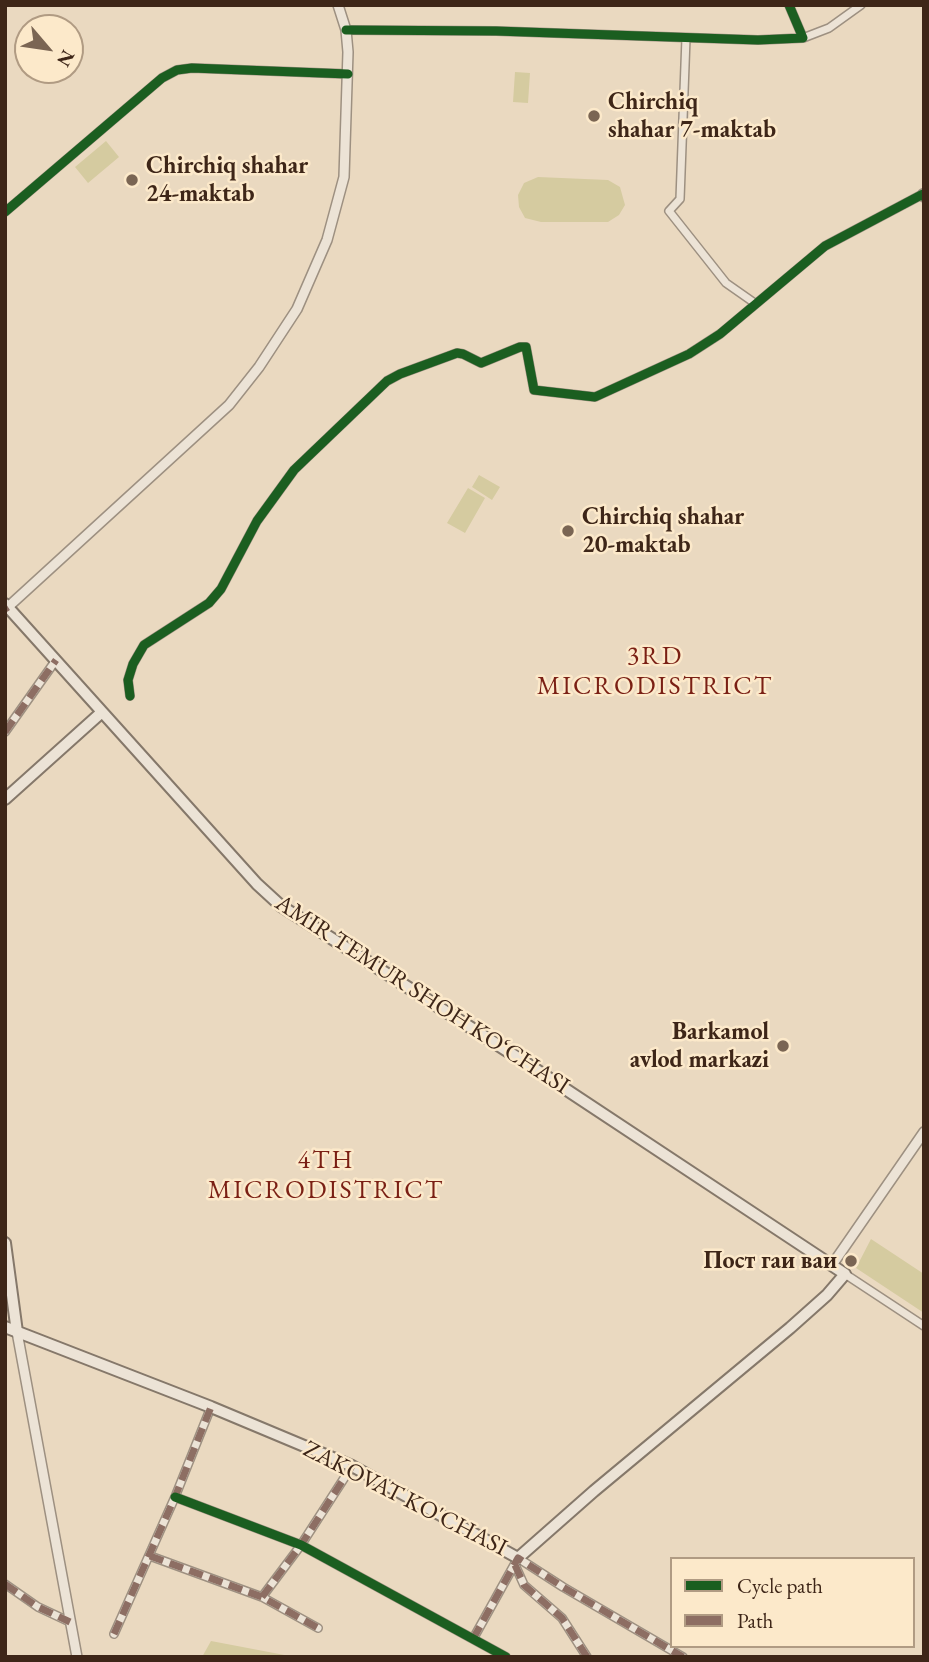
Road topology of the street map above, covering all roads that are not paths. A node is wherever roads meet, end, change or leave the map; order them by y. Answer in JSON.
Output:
{"nodes":[{"id":1,"x":338,"y":5,"type":"edge"},
{"id":2,"x":789,"y":5,"type":"edge"},
{"id":3,"x":861,"y":5,"type":"edge"},
{"id":4,"x":346,"y":30,"type":"junction"},
{"id":5,"x":686,"y":38,"type":"junction"},
{"id":6,"x":803,"y":38,"type":"junction"},
{"id":7,"x":348,"y":74,"type":"junction"},
{"id":8,"x":923,"y":196,"type":"edge"},
{"id":9,"x":5,"y":212,"type":"edge"},
{"id":10,"x":756,"y":304,"type":"junction"},
{"id":11,"x":6,"y":607,"type":"edge"},
{"id":12,"x":56,"y":660,"type":"junction"},
{"id":13,"x":130,"y":696,"type":"dead end"},
{"id":14,"x":102,"y":712,"type":"junction"},
{"id":15,"x":5,"y":732,"type":"edge"},
{"id":16,"x":5,"y":799,"type":"edge"},
{"id":17,"x":924,"y":1132,"type":"edge"},
{"id":18,"x":5,"y":1244,"type":"edge"},
{"id":19,"x":832,"y":1265,"type":"junction"},
{"id":20,"x":845,"y":1274,"type":"junction"},
{"id":21,"x":9,"y":1303,"type":"edge"},
{"id":22,"x":5,"y":1314,"type":"edge"},
{"id":23,"x":5,"y":1326,"type":"edge"},
{"id":24,"x":924,"y":1326,"type":"edge"},
{"id":25,"x":17,"y":1332,"type":"junction"},
{"id":26,"x":211,"y":1407,"type":"junction"},
{"id":27,"x":352,"y":1466,"type":"junction"},
{"id":28,"x":175,"y":1497,"type":"junction"},
{"id":29,"x":301,"y":1545,"type":"junction"},
{"id":30,"x":150,"y":1556,"type":"junction"},
{"id":31,"x":517,"y":1562,"type":"junction"},
{"id":32,"x":5,"y":1584,"type":"edge"},
{"id":33,"x":262,"y":1598,"type":"junction"},
{"id":34,"x":70,"y":1622,"type":"junction"},
{"id":35,"x":318,"y":1628,"type":"dead end"},
{"id":36,"x":114,"y":1634,"type":"dead end"},
{"id":37,"x":473,"y":1639,"type":"junction"},
{"id":38,"x":77,"y":1657,"type":"edge"},
{"id":39,"x":506,"y":1657,"type":"edge"},
{"id":40,"x":587,"y":1657,"type":"edge"},
{"id":41,"x":683,"y":1657,"type":"edge"}],
"edges":[{"from":1,"to":4,"type":"street"},
{"from":2,"to":6,"type":"street"},
{"from":3,"to":6,"type":"street"},
{"from":4,"to":5,"type":"street"},
{"from":4,"to":7,"type":"street"},
{"from":5,"to":6,"type":"street"},
{"from":5,"to":10,"type":"street"},
{"from":7,"to":9,"type":"street"},
{"from":7,"to":11,"type":"street"},
{"from":8,"to":10,"type":"street"},
{"from":10,"to":13,"type":"street"},
{"from":11,"to":12,"type":"main road","name":"AMIR TEMUR SHOH KO‘CHASI"},
{"from":12,"to":14,"type":"main road","name":"AMIR TEMUR SHOH KO‘CHASI"},
{"from":12,"to":15,"type":"street"},
{"from":14,"to":16,"type":"main road"},
{"from":14,"to":19,"type":"main road","name":"AMIR TEMUR SHOH KO‘CHASI"},
{"from":17,"to":19,"type":"street"},
{"from":18,"to":21,"type":"main road"},
{"from":19,"to":20,"type":"main road","name":"AMIR TEMUR SHOH KO‘CHASI"},
{"from":20,"to":24,"type":"street"},
{"from":20,"to":31,"type":"main road","name":"ZAKOVAT KO'CHASI"},
{"from":21,"to":22,"type":"main road"},
{"from":21,"to":25,"type":"main road"},
{"from":23,"to":25,"type":"main road","name":"ZAKOVAT KO'CHASI"},
{"from":25,"to":26,"type":"main road","name":"ZAKOVAT KO'CHASI"},
{"from":25,"to":34,"type":"street"},
{"from":26,"to":27,"type":"main road","name":"ZAKOVAT KO'CHASI"},
{"from":26,"to":28,"type":"street"},
{"from":27,"to":29,"type":"street"},
{"from":27,"to":31,"type":"main road","name":"ZAKOVAT KO'CHASI"},
{"from":28,"to":29,"type":"street"},
{"from":28,"to":30,"type":"street"},
{"from":29,"to":33,"type":"street"},
{"from":29,"to":37,"type":"street"},
{"from":30,"to":33,"type":"street"},
{"from":30,"to":36,"type":"street"},
{"from":31,"to":37,"type":"street"},
{"from":31,"to":40,"type":"street"},
{"from":31,"to":41,"type":"street"},
{"from":32,"to":34,"type":"street"},
{"from":33,"to":35,"type":"street"},
{"from":34,"to":38,"type":"street"},
{"from":37,"to":39,"type":"street"}]}
